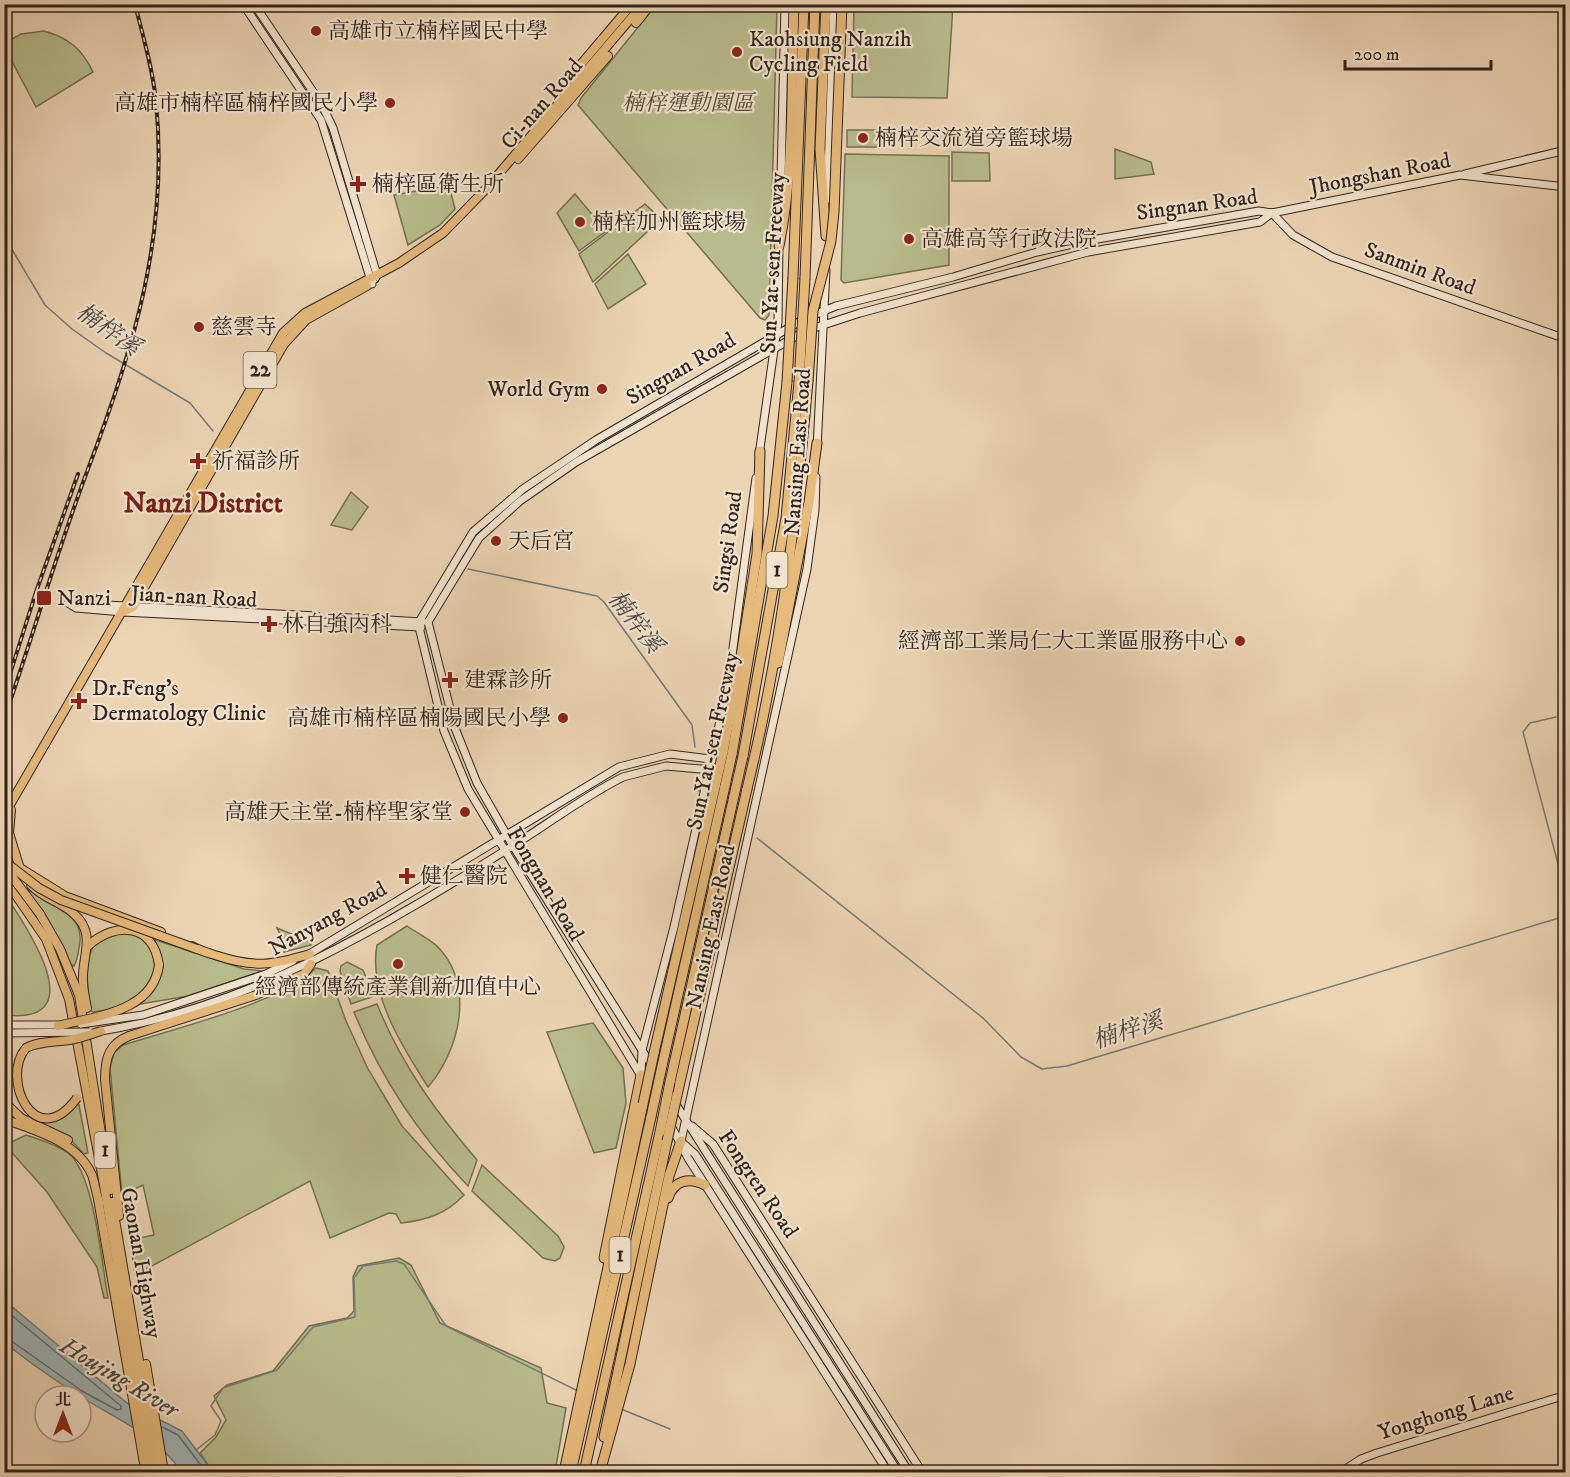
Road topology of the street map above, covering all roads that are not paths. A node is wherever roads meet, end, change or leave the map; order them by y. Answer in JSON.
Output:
{"nodes":[{"id":1,"x":243,"y":4,"type":"edge"},
{"id":2,"x":254,"y":4,"type":"edge"},
{"id":3,"x":632,"y":4,"type":"edge"},
{"id":4,"x":643,"y":4,"type":"edge"},
{"id":5,"x":651,"y":4,"type":"edge"},
{"id":6,"x":785,"y":4,"type":"edge"},
{"id":7,"x":794,"y":4,"type":"edge"},
{"id":8,"x":804,"y":4,"type":"edge"},
{"id":9,"x":815,"y":4,"type":"edge"},
{"id":10,"x":825,"y":4,"type":"edge"},
{"id":11,"x":834,"y":4,"type":"edge"},
{"id":12,"x":842,"y":4,"type":"edge"},
{"id":13,"x":565,"y":97,"type":"junction"},
{"id":14,"x":1566,"y":150,"type":"edge"},
{"id":15,"x":1460,"y":175,"type":"junction"},
{"id":16,"x":1566,"y":187,"type":"edge"},
{"id":17,"x":1272,"y":213,"type":"junction"},
{"id":18,"x":826,"y":236,"type":"junction"},
{"id":19,"x":779,"y":246,"type":"junction"},
{"id":20,"x":373,"y":279,"type":"junction"},
{"id":21,"x":825,"y":309,"type":"junction"},
{"id":22,"x":825,"y":323,"type":"junction"},
{"id":23,"x":775,"y":335,"type":"junction"},
{"id":24,"x":1566,"y":339,"type":"edge"},
{"id":25,"x":773,"y":349,"type":"junction"},
{"id":26,"x":804,"y":381,"type":"junction"},
{"id":27,"x":817,"y":443,"type":"junction"},
{"id":28,"x":760,"y":451,"type":"junction"},
{"id":29,"x":127,"y":608,"type":"junction"},
{"id":30,"x":419,"y":624,"type":"junction"},
{"id":31,"x":428,"y":625,"type":"junction"},
{"id":32,"x":766,"y":706,"type":"junction"},
{"id":33,"x":728,"y":753,"type":"junction"},
{"id":34,"x":712,"y":758,"type":"junction"},
{"id":35,"x":710,"y":770,"type":"junction"},
{"id":36,"x":764,"y":770,"type":"junction"},
{"id":37,"x":761,"y":779,"type":"junction"},
{"id":38,"x":716,"y":783,"type":"junction"},
{"id":39,"x":12,"y":803,"type":"junction"},
{"id":40,"x":4,"y":815,"type":"edge"},
{"id":41,"x":507,"y":835,"type":"junction"},
{"id":42,"x":497,"y":840,"type":"junction"},
{"id":43,"x":513,"y":846,"type":"junction"},
{"id":44,"x":504,"y":851,"type":"junction"},
{"id":45,"x":4,"y":861,"type":"edge"},
{"id":46,"x":4,"y":866,"type":"edge"},
{"id":47,"x":20,"y":868,"type":"junction"},
{"id":48,"x":4,"y":878,"type":"edge"},
{"id":49,"x":37,"y":916,"type":"junction"},
{"id":50,"x":88,"y":946,"type":"junction"},
{"id":51,"x":197,"y":949,"type":"junction"},
{"id":52,"x":309,"y":954,"type":"junction"},
{"id":53,"x":311,"y":963,"type":"junction"},
{"id":54,"x":4,"y":1025,"type":"edge"},
{"id":55,"x":58,"y":1026,"type":"junction"},
{"id":56,"x":101,"y":1031,"type":"junction"},
{"id":57,"x":4,"y":1033,"type":"edge"},
{"id":58,"x":87,"y":1038,"type":"junction"},
{"id":59,"x":642,"y":1050,"type":"junction"},
{"id":60,"x":8,"y":1066,"type":"dead end"},
{"id":61,"x":82,"y":1074,"type":"junction"},
{"id":62,"x":641,"y":1075,"type":"junction"},
{"id":63,"x":6,"y":1098,"type":"edge"},
{"id":64,"x":4,"y":1119,"type":"edge"},
{"id":65,"x":686,"y":1121,"type":"junction"},
{"id":66,"x":681,"y":1141,"type":"junction"},
{"id":67,"x":83,"y":1160,"type":"junction"},
{"id":68,"x":705,"y":1185,"type":"junction"},
{"id":69,"x":102,"y":1199,"type":"junction"},
{"id":70,"x":116,"y":1207,"type":"junction"},
{"id":71,"x":115,"y":1242,"type":"junction"},
{"id":72,"x":653,"y":1246,"type":"junction"},
{"id":73,"x":589,"y":1350,"type":"junction"},
{"id":74,"x":584,"y":1394,"type":"junction"},
{"id":75,"x":1566,"y":1395,"type":"edge"},
{"id":76,"x":142,"y":1398,"type":"junction"},
{"id":77,"x":614,"y":1406,"type":"junction"},
{"id":78,"x":150,"y":1444,"type":"junction"},
{"id":79,"x":146,"y":1473,"type":"edge"},
{"id":80,"x":151,"y":1473,"type":"edge"},
{"id":81,"x":158,"y":1473,"type":"edge"},
{"id":82,"x":164,"y":1473,"type":"edge"},
{"id":83,"x":564,"y":1473,"type":"edge"},
{"id":84,"x":571,"y":1473,"type":"edge"},
{"id":85,"x":584,"y":1473,"type":"edge"},
{"id":86,"x":599,"y":1473,"type":"edge"},
{"id":87,"x":888,"y":1473,"type":"edge"},
{"id":88,"x":898,"y":1473,"type":"edge"},
{"id":89,"x":909,"y":1473,"type":"edge"},
{"id":90,"x":921,"y":1473,"type":"edge"},
{"id":91,"x":1341,"y":1473,"type":"edge"}],
"edges":[{"from":1,"to":20,"type":"street"},
{"from":2,"to":20,"type":"street"},
{"from":3,"to":13,"type":"main road","name":"Ci-nan Road","number":"22"},
{"from":4,"to":13,"type":"main road","name":"Ci-nan Road","number":"22"},
{"from":5,"to":20,"type":"main road","name":"Ci-nan Road","number":"22"},
{"from":6,"to":19,"type":"street","name":"Singsi Road"},
{"from":7,"to":19,"type":"highway"},
{"from":8,"to":33,"type":"highway","name":"Sun Yat-sen Freeway","number":"1","bridge":true},
{"from":9,"to":26,"type":"highway","name":"Sun Yat-sen Freeway","number":"1","bridge":true},
{"from":10,"to":18,"type":"highway"},
{"from":11,"to":18,"type":"street","name":"Nansing East Road"},
{"from":12,"to":26,"type":"highway","bridge":true},
{"from":13,"to":20,"type":"main road","name":"Ci-nan Road","number":"22"},
{"from":14,"to":15,"type":"street"},
{"from":15,"to":16,"type":"street","name":"Jhongshan Road"},
{"from":15,"to":17,"type":"street","name":"Jhongshan Road"},
{"from":17,"to":21,"type":"street","name":"Singnan Road"},
{"from":17,"to":22,"type":"street","name":"Singnan Road"},
{"from":17,"to":24,"type":"street","name":"Sanmin Road"},
{"from":18,"to":21,"type":"street","name":"Nansing East Road"},
{"from":19,"to":23,"type":"street","name":"Singsi Road"},
{"from":20,"to":29,"type":"main road","name":"Ci-nan Road","number":"22"},
{"from":21,"to":22,"type":"street","name":"Nansing East Road"},
{"from":21,"to":23,"type":"street","name":"Singnan Road"},
{"from":22,"to":25,"type":"street","name":"Singnan Road"},
{"from":22,"to":27,"type":"street","name":"Nansing East Road"},
{"from":23,"to":25,"type":"street","name":"Singsi Road"},
{"from":23,"to":30,"type":"street","name":"Singnan Road"},
{"from":25,"to":28,"type":"street","name":"Singsi Road"},
{"from":25,"to":31,"type":"street","name":"Singnan Road"},
{"from":26,"to":32,"type":"highway"},
{"from":26,"to":85,"type":"highway","name":"Sun Yat-sen Freeway","number":"1","bridge":true},
{"from":27,"to":32,"type":"highway"},
{"from":27,"to":36,"type":"street","name":"Nansing East Road"},
{"from":28,"to":33,"type":"highway"},
{"from":28,"to":34,"type":"street","name":"Singsi Road"},
{"from":29,"to":29,"type":"street","name":"Jian-nan Road"},
{"from":29,"to":30,"type":"street","name":"Jian-nan Road"},
{"from":29,"to":39,"type":"main road","number":"22"},
{"from":30,"to":31,"type":"street","name":"Jian-nan Road"},
{"from":30,"to":42,"type":"street","name":"Fongnan Road"},
{"from":31,"to":41,"type":"street","name":"Fongnan Road"},
{"from":32,"to":77,"type":"highway","bridge":true},
{"from":33,"to":38,"type":"highway","name":"Sun Yat-sen Freeway","number":"1","bridge":true},
{"from":34,"to":35,"type":"street","name":"Singsi Road"},
{"from":34,"to":36,"type":"street","name":"Nanyang Road"},
{"from":34,"to":41,"type":"street","name":"Nanyang Road"},
{"from":35,"to":37,"type":"street","name":"Nanyang Road"},
{"from":35,"to":38,"type":"street","name":"Singsi Road"},
{"from":35,"to":43,"type":"street","name":"Nanyang Road"},
{"from":36,"to":37,"type":"street","name":"Nansing East Road"},
{"from":37,"to":65,"type":"street","name":"Nansing East Road"},
{"from":38,"to":59,"type":"street","name":"Singsi Road"},
{"from":38,"to":73,"type":"highway","bridge":true},
{"from":38,"to":74,"type":"highway","name":"Sun Yat-sen Freeway","number":"1","bridge":true},
{"from":39,"to":40,"type":"main road"},
{"from":39,"to":47,"type":"main road"},
{"from":41,"to":42,"type":"street","name":"Nanyang Road"},
{"from":41,"to":43,"type":"street","name":"Fongnan Road"},
{"from":42,"to":44,"type":"street","name":"Fongnan Road"},
{"from":42,"to":52,"type":"street","name":"Nanyang Road"},
{"from":43,"to":44,"type":"street","name":"Nanyang Road"},
{"from":43,"to":59,"type":"street","name":"Fongnan Road"},
{"from":44,"to":53,"type":"street","name":"Nanyang Road"},
{"from":44,"to":62,"type":"street","name":"Fongnan Road"},
{"from":45,"to":51,"type":"main road","bridge":true},
{"from":46,"to":47,"type":"main road"},
{"from":46,"to":49,"type":"main road","name":"Gaonan Highway","number":"1","bridge":true},
{"from":47,"to":50,"type":"main road"},
{"from":47,"to":51,"type":"main road","bridge":true},
{"from":48,"to":49,"type":"main road","name":"Gaonan Highway","number":"1"},
{"from":49,"to":58,"type":"main road","name":"Gaonan Highway","number":"1"},
{"from":49,"to":61,"type":"main road","name":"Gaonan Highway","number":"1"},
{"from":50,"to":55,"type":"main road","bridge":true},
{"from":50,"to":58,"type":"main road"},
{"from":51,"to":52,"type":"main road"},
{"from":52,"to":55,"type":"street","name":"Nanyang Road","bridge":true},
{"from":53,"to":56,"type":"street","name":"Nanyang Road"},
{"from":53,"to":70,"type":"main road"},
{"from":54,"to":55,"type":"street","name":"Nanyang Road","bridge":true},
{"from":56,"to":57,"type":"street","name":"Nanyang Road","bridge":true},
{"from":56,"to":60,"type":"main road","bridge":true},
{"from":58,"to":70,"type":"main road","name":"Gaonan Highway","number":"1"},
{"from":59,"to":62,"type":"street","name":"Singsi Road"},
{"from":59,"to":65,"type":"street","name":"Fongnan Road"},
{"from":61,"to":63,"type":"main road","bridge":true},
{"from":61,"to":69,"type":"main road","name":"Gaonan Highway","number":"1"},
{"from":62,"to":66,"type":"street","name":"Fongnan Road"},
{"from":62,"to":73,"type":"highway"},
{"from":63,"to":67,"type":"main road"},
{"from":64,"to":67,"type":"main road"},
{"from":65,"to":66,"type":"street","name":"Nansing East Road"},
{"from":65,"to":89,"type":"street","name":"Fongren Road"},
{"from":65,"to":90,"type":"street","name":"Fongren Road"},
{"from":66,"to":68,"type":"street","name":"Fongren Road"},
{"from":66,"to":72,"type":"highway"},
{"from":66,"to":88,"type":"street","name":"Fongren Road"},
{"from":67,"to":69,"type":"main road"},
{"from":68,"to":72,"type":"highway"},
{"from":68,"to":87,"type":"street","name":"Fongren Road"},
{"from":69,"to":71,"type":"main road","number":"1"},
{"from":69,"to":71,"type":"main road"},
{"from":70,"to":71,"type":"main road","name":"Gaonan Highway","number":"1"},
{"from":70,"to":71,"type":"main road"},
{"from":71,"to":76,"type":"main road","name":"Gaonan Highway","number":"1"},
{"from":71,"to":76,"type":"main road","name":"Gaonan Highway","number":"1"},
{"from":72,"to":77,"type":"highway"},
{"from":73,"to":74,"type":"highway"},
{"from":74,"to":83,"type":"highway"},
{"from":74,"to":84,"type":"highway","name":"Sun Yat-sen Freeway","number":"1"},
{"from":75,"to":91,"type":"street","name":"Yonghong Lane"},
{"from":76,"to":78,"type":"main road","number":"1"},
{"from":76,"to":78,"type":"main road","number":"1"},
{"from":77,"to":86,"type":"highway"},
{"from":78,"to":79,"type":"main road","number":"1"},
{"from":78,"to":80,"type":"main road","number":"1"},
{"from":78,"to":81,"type":"main road","number":"1"},
{"from":78,"to":82,"type":"main road","number":"1"}]}
